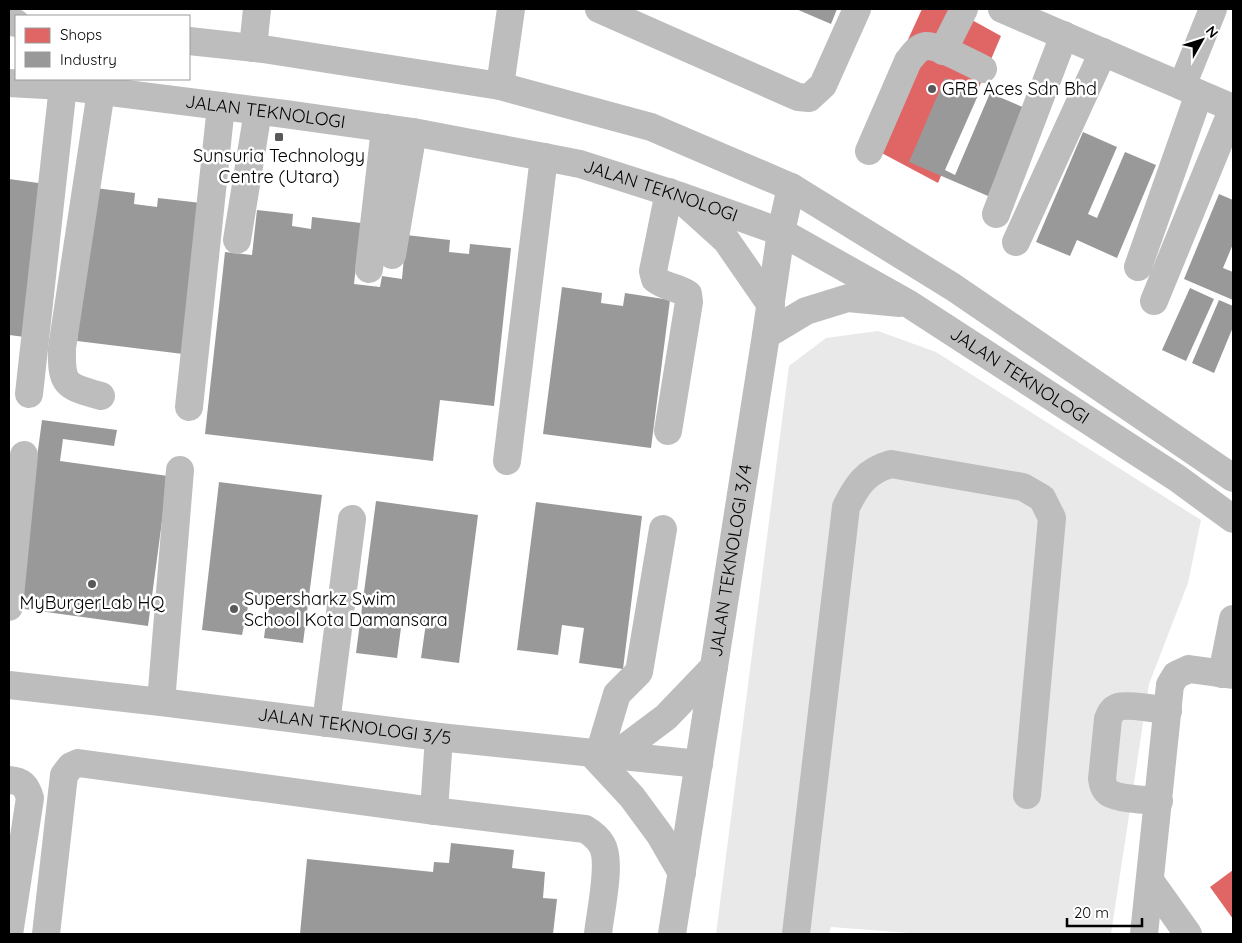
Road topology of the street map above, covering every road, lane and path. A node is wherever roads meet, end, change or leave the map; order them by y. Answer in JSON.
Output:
{"nodes":[{"id":1,"x":257,"y":9,"type":"edge"},
{"id":2,"x":511,"y":9,"type":"edge"},
{"id":3,"x":599,"y":9,"type":"edge"},
{"id":4,"x":857,"y":9,"type":"edge"},
{"id":5,"x":964,"y":9,"type":"edge"},
{"id":6,"x":1002,"y":9,"type":"edge"},
{"id":7,"x":1214,"y":9,"type":"edge"},
{"id":8,"x":1052,"y":23,"type":"edge"},
{"id":9,"x":190,"y":41,"type":"edge"},
{"id":10,"x":253,"y":48,"type":"junction"},
{"id":11,"x":943,"y":50,"type":"junction"},
{"id":12,"x":1103,"y":52,"type":"junction"},
{"id":13,"x":983,"y":69,"type":"dead end"},
{"id":14,"x":9,"y":83,"type":"edge"},
{"id":15,"x":63,"y":86,"type":"junction"},
{"id":16,"x":500,"y":86,"type":"junction"},
{"id":17,"x":101,"y":90,"type":"junction"},
{"id":18,"x":1190,"y":90,"type":"junction"},
{"id":19,"x":221,"y":106,"type":"junction"},
{"id":20,"x":1233,"y":108,"type":"edge"},
{"id":21,"x":258,"y":111,"type":"junction"},
{"id":22,"x":385,"y":128,"type":"junction"},
{"id":23,"x":413,"y":132,"type":"junction"},
{"id":24,"x":869,"y":151,"type":"dead end"},
{"id":25,"x":544,"y":157,"type":"junction"},
{"id":26,"x":790,"y":187,"type":"junction"},
{"id":27,"x":673,"y":193,"type":"junction"},
{"id":28,"x":996,"y":214,"type":"dead end"},
{"id":29,"x":781,"y":232,"type":"junction"},
{"id":30,"x":237,"y":240,"type":"dead end"},
{"id":31,"x":1016,"y":242,"type":"dead end"},
{"id":32,"x":392,"y":255,"type":"dead end"},
{"id":33,"x":1138,"y":267,"type":"dead end"},
{"id":34,"x":368,"y":269,"type":"dead end"},
{"id":35,"x":1154,"y":301,"type":"dead end"},
{"id":36,"x":770,"y":304,"type":"junction"},
{"id":37,"x":909,"y":304,"type":"junction"},
{"id":38,"x":766,"y":335,"type":"junction"},
{"id":39,"x":29,"y":394,"type":"dead end"},
{"id":40,"x":101,"y":396,"type":"dead end"},
{"id":41,"x":189,"y":407,"type":"dead end"},
{"id":42,"x":668,"y":431,"type":"dead end"},
{"id":43,"x":24,"y":455,"type":"dead end"},
{"id":44,"x":507,"y":461,"type":"dead end"},
{"id":45,"x":180,"y":470,"type":"dead end"},
{"id":46,"x":1233,"y":478,"type":"edge"},
{"id":47,"x":352,"y":519,"type":"dead end"},
{"id":48,"x":1233,"y":519,"type":"edge"},
{"id":49,"x":663,"y":529,"type":"dead end"},
{"id":50,"x":9,"y":607,"type":"edge"},
{"id":51,"x":1233,"y":619,"type":"edge"},
{"id":52,"x":714,"y":667,"type":"junction"},
{"id":53,"x":1228,"y":675,"type":"edge"},
{"id":54,"x":9,"y":685,"type":"edge"},
{"id":55,"x":162,"y":702,"type":"junction"},
{"id":56,"x":1168,"y":711,"type":"junction"},
{"id":57,"x":326,"y":723,"type":"junction"},
{"id":58,"x":438,"y":737,"type":"junction"},
{"id":59,"x":602,"y":754,"type":"junction"},
{"id":60,"x":699,"y":764,"type":"junction"},
{"id":61,"x":9,"y":780,"type":"edge"},
{"id":62,"x":1027,"y":795,"type":"dead end"},
{"id":63,"x":1158,"y":801,"type":"junction"},
{"id":64,"x":434,"y":811,"type":"junction"},
{"id":65,"x":682,"y":873,"type":"junction"},
{"id":66,"x":1150,"y":882,"type":"junction"},
{"id":67,"x":9,"y":934,"type":"edge"},
{"id":68,"x":46,"y":934,"type":"edge"},
{"id":69,"x":598,"y":934,"type":"edge"},
{"id":70,"x":672,"y":934,"type":"edge"},
{"id":71,"x":796,"y":934,"type":"edge"},
{"id":72,"x":1144,"y":934,"type":"edge"},
{"id":73,"x":1188,"y":934,"type":"edge"}],
"edges":[{"from":1,"to":10,"type":"street"},
{"from":2,"to":16,"type":"street"},
{"from":3,"to":4,"type":"street"},
{"from":5,"to":11,"type":"street"},
{"from":6,"to":8,"type":"street"},
{"from":7,"to":18,"type":"street"},
{"from":8,"to":12,"type":"street"},
{"from":8,"to":28,"type":"street"},
{"from":9,"to":10,"type":"street","name":"JALAN TEKNOLOGI"},
{"from":10,"to":16,"type":"street","name":"JALAN TEKNOLOGI"},
{"from":11,"to":13,"type":"street"},
{"from":11,"to":24,"type":"street"},
{"from":12,"to":18,"type":"street"},
{"from":12,"to":31,"type":"street"},
{"from":14,"to":15,"type":"street","name":"JALAN TEKNOLOGI"},
{"from":15,"to":17,"type":"street","name":"JALAN TEKNOLOGI"},
{"from":15,"to":39,"type":"street"},
{"from":16,"to":26,"type":"street","name":"JALAN TEKNOLOGI"},
{"from":17,"to":19,"type":"street","name":"JALAN TEKNOLOGI"},
{"from":17,"to":40,"type":"street"},
{"from":18,"to":20,"type":"street"},
{"from":18,"to":33,"type":"street"},
{"from":19,"to":21,"type":"street","name":"JALAN TEKNOLOGI"},
{"from":19,"to":41,"type":"street"},
{"from":20,"to":35,"type":"street"},
{"from":21,"to":22,"type":"street","name":"JALAN TEKNOLOGI"},
{"from":21,"to":30,"type":"street"},
{"from":22,"to":23,"type":"street","name":"JALAN TEKNOLOGI"},
{"from":22,"to":34,"type":"street"},
{"from":23,"to":25,"type":"street","name":"JALAN TEKNOLOGI"},
{"from":23,"to":32,"type":"street"},
{"from":25,"to":27,"type":"street","name":"JALAN TEKNOLOGI"},
{"from":25,"to":44,"type":"street"},
{"from":26,"to":29,"type":"street","name":"JALAN TEKNOLOGI 3/4"},
{"from":26,"to":46,"type":"street","name":"JALAN TEKNOLOGI"},
{"from":27,"to":29,"type":"street","name":"JALAN TEKNOLOGI"},
{"from":27,"to":36,"type":"street"},
{"from":27,"to":42,"type":"street"},
{"from":29,"to":36,"type":"street","name":"JALAN TEKNOLOGI 3/4"},
{"from":29,"to":37,"type":"street","name":"JALAN TEKNOLOGI"},
{"from":36,"to":38,"type":"street","name":"JALAN TEKNOLOGI 3/4"},
{"from":37,"to":38,"type":"street"},
{"from":37,"to":48,"type":"street","name":"JALAN TEKNOLOGI"},
{"from":38,"to":52,"type":"street","name":"JALAN TEKNOLOGI 3/4"},
{"from":43,"to":50,"type":"street"},
{"from":45,"to":55,"type":"street"},
{"from":47,"to":57,"type":"street"},
{"from":49,"to":59,"type":"street"},
{"from":51,"to":53,"type":"street"},
{"from":52,"to":59,"type":"street"},
{"from":52,"to":60,"type":"street","name":"JALAN TEKNOLOGI 3/4"},
{"from":53,"to":56,"type":"street"},
{"from":54,"to":55,"type":"street","name":"JALAN TEKNOLOGI 3/5"},
{"from":55,"to":57,"type":"street","name":"JALAN TEKNOLOGI 3/5"},
{"from":56,"to":63,"type":"street"},
{"from":56,"to":63,"type":"street"},
{"from":57,"to":58,"type":"street","name":"JALAN TEKNOLOGI 3/5"},
{"from":58,"to":59,"type":"street","name":"JALAN TEKNOLOGI 3/5"},
{"from":58,"to":64,"type":"street"},
{"from":59,"to":60,"type":"street","name":"JALAN TEKNOLOGI 3/5"},
{"from":59,"to":65,"type":"street"},
{"from":60,"to":65,"type":"street","name":"JALAN TEKNOLOGI 3/4"},
{"from":61,"to":67,"type":"street"},
{"from":62,"to":71,"type":"street"},
{"from":63,"to":66,"type":"street"},
{"from":64,"to":68,"type":"street"},
{"from":64,"to":69,"type":"street"},
{"from":65,"to":70,"type":"street","name":"JALAN TEKNOLOGI 3/4"},
{"from":66,"to":72,"type":"street"},
{"from":66,"to":73,"type":"street"}]}
